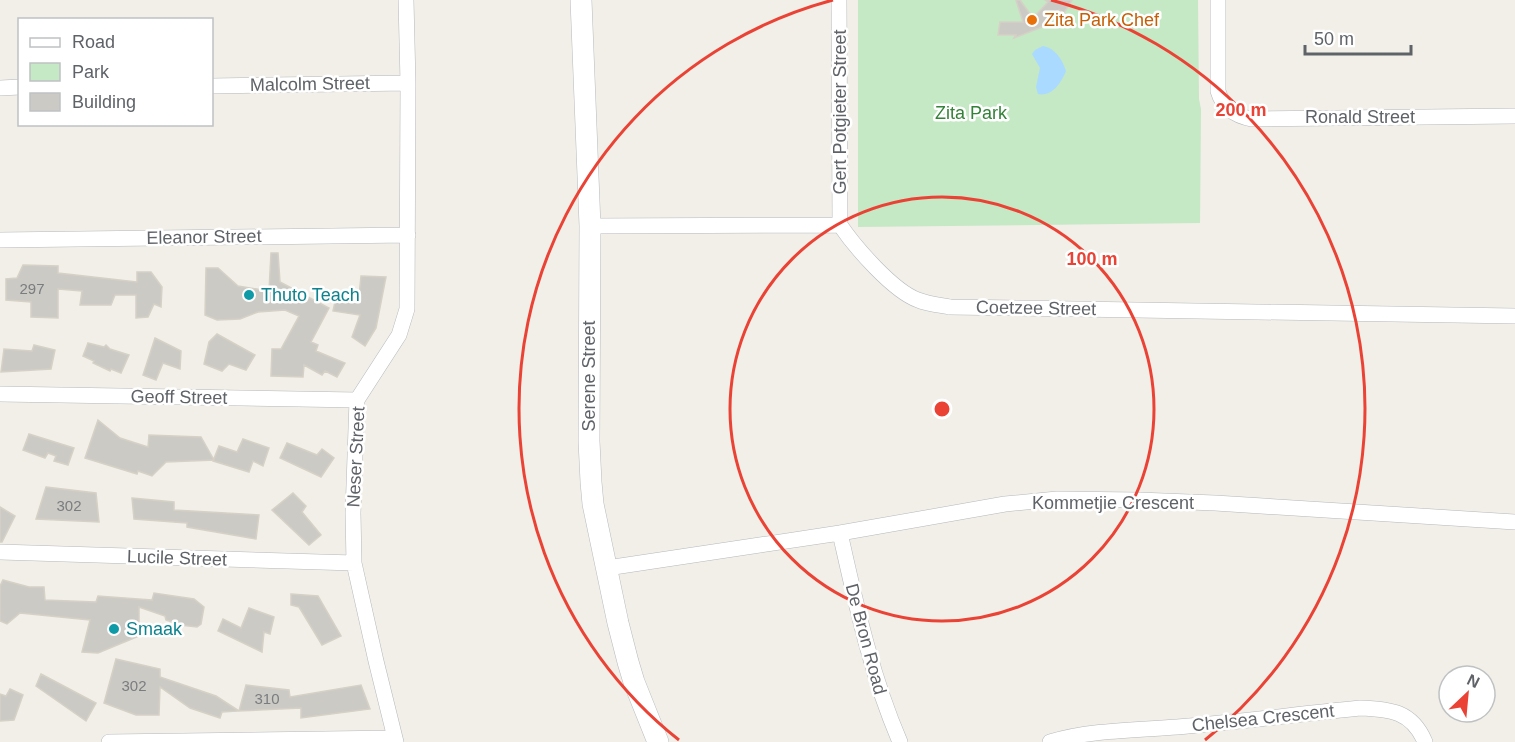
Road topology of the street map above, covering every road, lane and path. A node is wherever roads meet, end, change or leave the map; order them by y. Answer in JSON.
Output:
{"nodes":[{"id":1,"x":406,"y":0,"type":"edge"},
{"id":2,"x":581,"y":0,"type":"edge"},
{"id":3,"x":839,"y":0,"type":"edge"},
{"id":4,"x":1218,"y":0,"type":"edge"},
{"id":5,"x":408,"y":83,"type":"junction"},
{"id":6,"x":213,"y":86,"type":"edge"},
{"id":7,"x":18,"y":87,"type":"edge"},
{"id":8,"x":0,"y":88,"type":"edge"},
{"id":9,"x":1515,"y":116,"type":"edge"},
{"id":10,"x":840,"y":225,"type":"junction"},
{"id":11,"x":590,"y":226,"type":"junction"},
{"id":12,"x":408,"y":235,"type":"junction"},
{"id":13,"x":0,"y":240,"type":"edge"},
{"id":14,"x":1515,"y":316,"type":"edge"},
{"id":15,"x":0,"y":394,"type":"edge"},
{"id":16,"x":357,"y":400,"type":"junction"},
{"id":17,"x":1515,"y":522,"type":"edge"},
{"id":18,"x":840,"y":533,"type":"junction"},
{"id":19,"x":0,"y":552,"type":"edge"},
{"id":20,"x":354,"y":563,"type":"junction"},
{"id":21,"x":607,"y":568,"type":"junction"},
{"id":22,"x":396,"y":740,"type":"edge"},
{"id":23,"x":109,"y":742,"type":"edge"},
{"id":24,"x":658,"y":742,"type":"edge"},
{"id":25,"x":900,"y":742,"type":"edge"},
{"id":26,"x":1050,"y":742,"type":"edge"},
{"id":27,"x":1425,"y":742,"type":"edge"}],
"edges":[{"from":1,"to":5,"type":"street","name":"Neser Street"},
{"from":2,"to":11,"type":"street","name":"Serene Street"},
{"from":3,"to":10,"type":"street","name":"Gert Potgieter Street"},
{"from":4,"to":9,"type":"street","name":"Ronald Street"},
{"from":5,"to":6,"type":"street","name":"Malcolm Street"},
{"from":5,"to":12,"type":"street","name":"Neser Street"},
{"from":7,"to":8,"type":"street"},
{"from":10,"to":11,"type":"street"},
{"from":10,"to":14,"type":"street","name":"Coetzee Street"},
{"from":11,"to":21,"type":"street","name":"Serene Street"},
{"from":12,"to":13,"type":"street","name":"Eleanor Street"},
{"from":12,"to":16,"type":"street","name":"Neser Street"},
{"from":15,"to":16,"type":"street","name":"Geoff Street"},
{"from":16,"to":20,"type":"street","name":"Neser Street"},
{"from":17,"to":18,"type":"street","name":"Kommetjie Crescent"},
{"from":18,"to":21,"type":"street","name":"Kommetjie Crescent"},
{"from":18,"to":25,"type":"street","name":"De Bron Road"},
{"from":19,"to":20,"type":"street","name":"Lucile Street"},
{"from":20,"to":22,"type":"street","name":"Neser Street"},
{"from":21,"to":24,"type":"street","name":"Serene Street"},
{"from":22,"to":23,"type":"street"},
{"from":26,"to":27,"type":"street","name":"Chelsea Crescent"}]}
